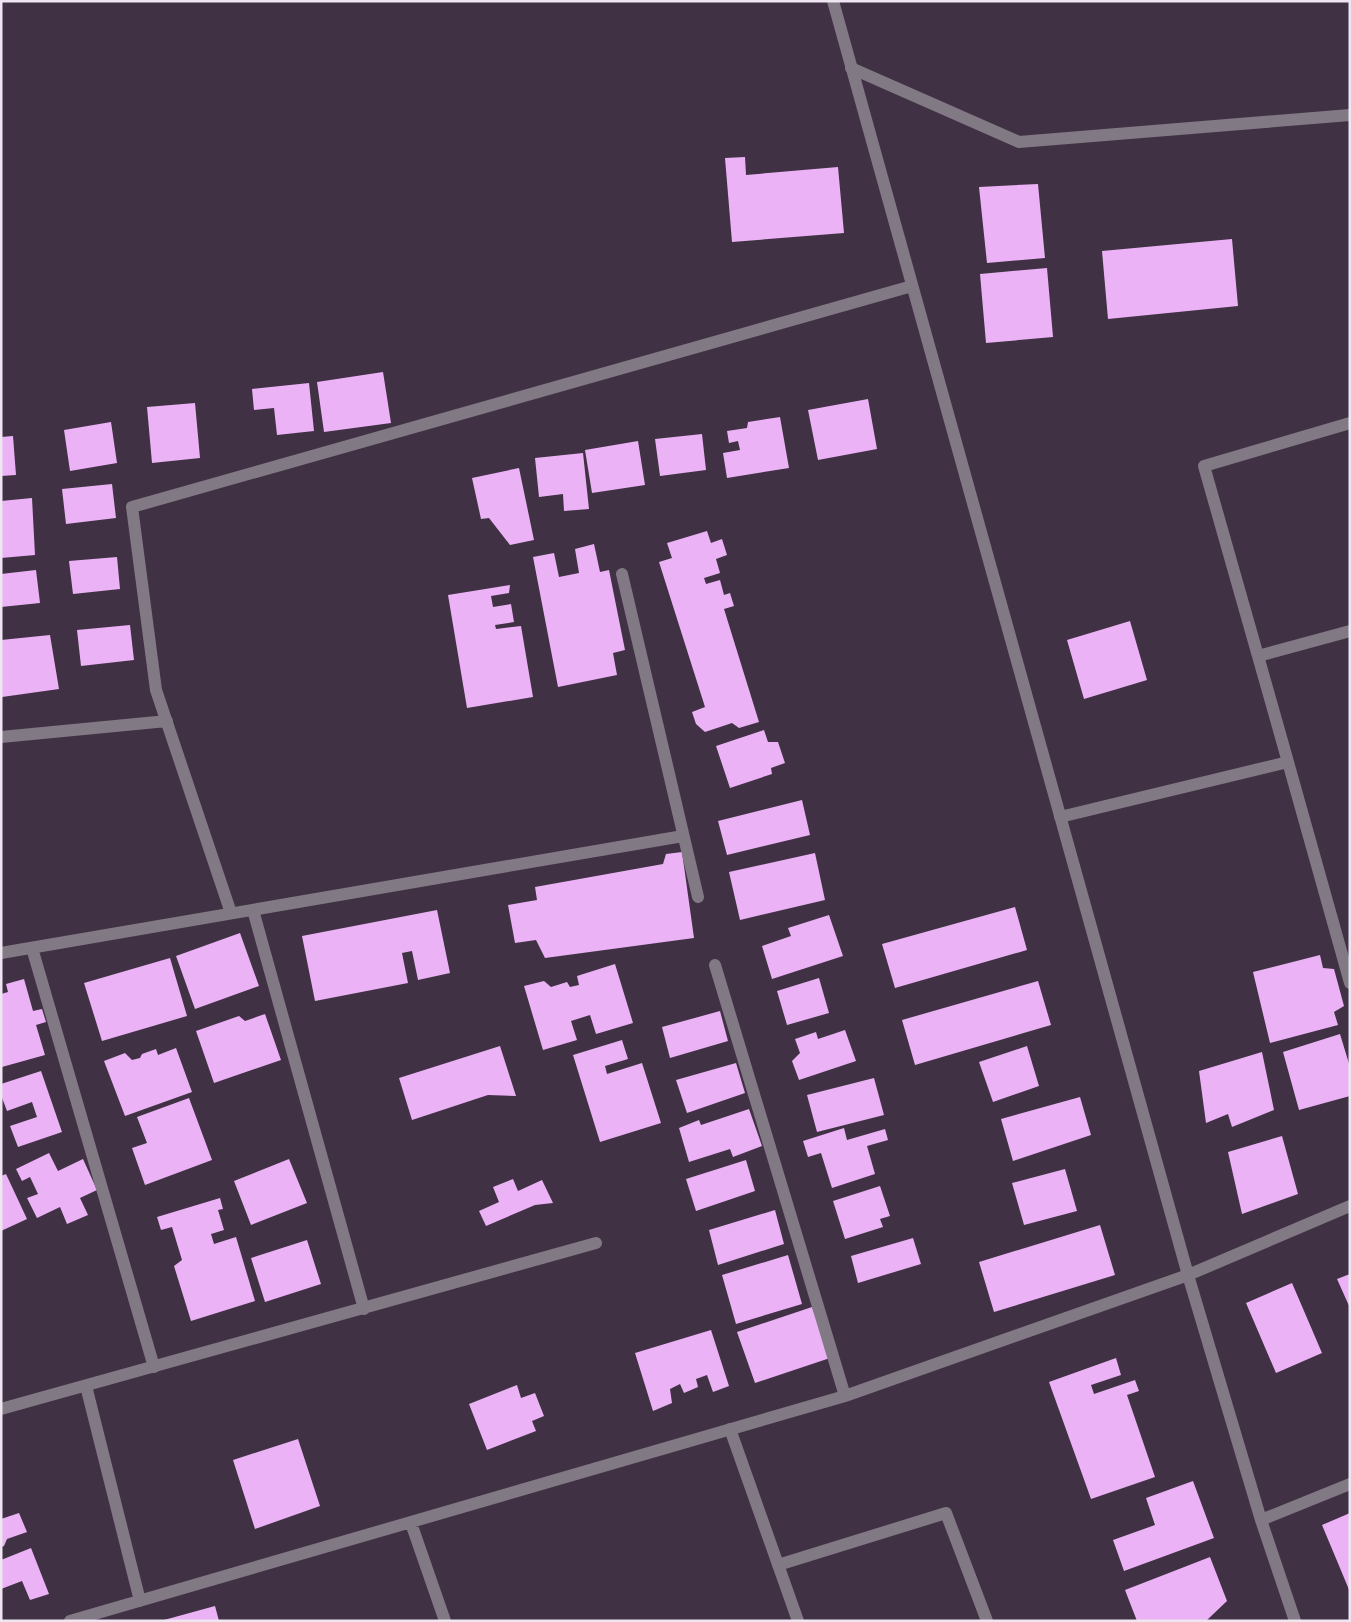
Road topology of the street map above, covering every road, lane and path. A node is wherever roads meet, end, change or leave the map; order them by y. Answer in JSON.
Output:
{"nodes":[{"id":1,"x":833,"y":1,"type":"edge"},
{"id":2,"x":851,"y":68,"type":"junction"},
{"id":3,"x":1350,"y":115,"type":"edge"},
{"id":4,"x":912,"y":286,"type":"junction"},
{"id":5,"x":1350,"y":423,"type":"edge"},
{"id":6,"x":622,"y":574,"type":"dead end"},
{"id":7,"x":1350,"y":631,"type":"edge"},
{"id":8,"x":1258,"y":656,"type":"junction"},
{"id":9,"x":167,"y":721,"type":"junction"},
{"id":10,"x":1,"y":737,"type":"edge"},
{"id":11,"x":1288,"y":762,"type":"junction"},
{"id":12,"x":1060,"y":817,"type":"junction"},
{"id":13,"x":683,"y":836,"type":"junction"},
{"id":14,"x":698,"y":897,"type":"dead end"},
{"id":15,"x":253,"y":910,"type":"junction"},
{"id":16,"x":231,"y":913,"type":"junction"},
{"id":17,"x":32,"y":948,"type":"junction"},
{"id":18,"x":1345,"y":948,"type":"edge"},
{"id":19,"x":1,"y":953,"type":"edge"},
{"id":20,"x":715,"y":965,"type":"dead end"},
{"id":21,"x":1350,"y":983,"type":"edge"},
{"id":22,"x":1350,"y":1206,"type":"edge"},
{"id":23,"x":596,"y":1243,"type":"dead end"},
{"id":24,"x":1188,"y":1275,"type":"junction"},
{"id":25,"x":364,"y":1309,"type":"junction"},
{"id":26,"x":154,"y":1367,"type":"junction"},
{"id":27,"x":86,"y":1386,"type":"junction"},
{"id":28,"x":845,"y":1396,"type":"junction"},
{"id":29,"x":1,"y":1409,"type":"edge"},
{"id":30,"x":730,"y":1429,"type":"junction"},
{"id":31,"x":1350,"y":1484,"type":"edge"},
{"id":32,"x":1261,"y":1520,"type":"junction"},
{"id":33,"x":411,"y":1523,"type":"junction"},
{"id":34,"x":778,"y":1565,"type":"junction"},
{"id":35,"x":140,"y":1601,"type":"junction"},
{"id":36,"x":70,"y":1621,"type":"edge"},
{"id":37,"x":445,"y":1621,"type":"edge"},
{"id":38,"x":798,"y":1621,"type":"edge"},
{"id":39,"x":987,"y":1621,"type":"edge"},
{"id":40,"x":1295,"y":1621,"type":"edge"}],
"edges":[{"from":1,"to":2,"type":"street"},
{"from":2,"to":3,"type":"street"},
{"from":2,"to":4,"type":"street"},
{"from":4,"to":9,"type":"street"},
{"from":4,"to":12,"type":"street"},
{"from":5,"to":8,"type":"street"},
{"from":6,"to":13,"type":"street"},
{"from":7,"to":8,"type":"street"},
{"from":8,"to":11,"type":"street"},
{"from":9,"to":10,"type":"street"},
{"from":9,"to":16,"type":"street"},
{"from":11,"to":12,"type":"street"},
{"from":11,"to":18,"type":"street"},
{"from":12,"to":24,"type":"street"},
{"from":13,"to":14,"type":"street"},
{"from":13,"to":15,"type":"street"},
{"from":15,"to":16,"type":"street"},
{"from":15,"to":25,"type":"street"},
{"from":16,"to":17,"type":"street"},
{"from":17,"to":19,"type":"street"},
{"from":17,"to":26,"type":"street"},
{"from":18,"to":21,"type":"street"},
{"from":20,"to":28,"type":"street"},
{"from":22,"to":24,"type":"street"},
{"from":23,"to":25,"type":"street"},
{"from":24,"to":28,"type":"street"},
{"from":24,"to":32,"type":"street"},
{"from":25,"to":26,"type":"street"},
{"from":26,"to":27,"type":"street"},
{"from":27,"to":29,"type":"street"},
{"from":27,"to":35,"type":"street"},
{"from":28,"to":30,"type":"street"},
{"from":30,"to":33,"type":"street"},
{"from":30,"to":34,"type":"street"},
{"from":31,"to":32,"type":"street"},
{"from":32,"to":40,"type":"street"},
{"from":33,"to":35,"type":"street"},
{"from":33,"to":37,"type":"street"},
{"from":34,"to":38,"type":"street"},
{"from":34,"to":39,"type":"street"},
{"from":35,"to":36,"type":"street"}]}
